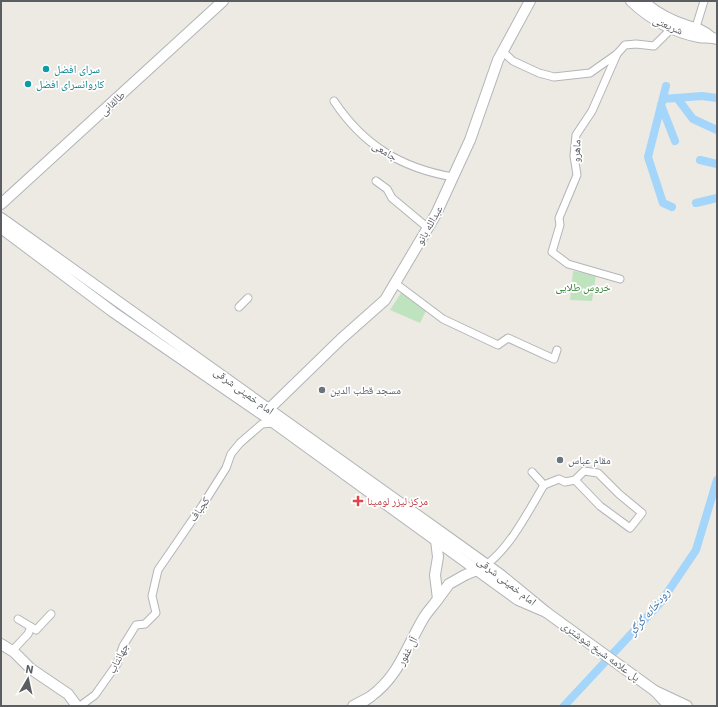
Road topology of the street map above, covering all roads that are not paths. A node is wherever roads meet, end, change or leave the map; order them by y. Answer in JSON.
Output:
{"nodes":[{"id":1,"x":223,"y":1,"type":"edge"},
{"id":2,"x":530,"y":1,"type":"edge"},
{"id":3,"x":631,"y":1,"type":"edge"},
{"id":4,"x":643,"y":1,"type":"edge"},
{"id":5,"x":704,"y":1,"type":"edge"},
{"id":6,"x":696,"y":27,"type":"junction"},
{"id":7,"x":672,"y":28,"type":"junction"},
{"id":8,"x":714,"y":38,"type":"edge"},
{"id":9,"x":503,"y":52,"type":"junction"},
{"id":10,"x":617,"y":54,"type":"junction"},
{"id":11,"x":334,"y":101,"type":"dead end"},
{"id":12,"x":453,"y":177,"type":"junction"},
{"id":13,"x":376,"y":181,"type":"dead end"},
{"id":14,"x":1,"y":204,"type":"edge"},
{"id":15,"x":1,"y":218,"type":"edge"},
{"id":16,"x":1,"y":228,"type":"edge"},
{"id":17,"x":428,"y":228,"type":"junction"},
{"id":18,"x":620,"y":279,"type":"dead end"},
{"id":19,"x":395,"y":283,"type":"junction"},
{"id":20,"x":248,"y":298,"type":"dead end"},
{"id":21,"x":239,"y":307,"type":"dead end"},
{"id":22,"x":557,"y":350,"type":"dead end"},
{"id":23,"x":266,"y":412,"type":"junction"},
{"id":24,"x":273,"y":423,"type":"junction"},
{"id":25,"x":532,"y":472,"type":"dead end"},
{"id":26,"x":575,"y":480,"type":"junction"},
{"id":27,"x":544,"y":485,"type":"junction"},
{"id":28,"x":436,"y":540,"type":"junction"},
{"id":29,"x":482,"y":567,"type":"junction"},
{"id":30,"x":438,"y":599,"type":"junction"},
{"id":31,"x":546,"y":612,"type":"joint"},
{"id":32,"x":156,"y":613,"type":"joint"},
{"id":33,"x":52,"y":614,"type":"dead end"},
{"id":34,"x":18,"y":619,"type":"dead end"},
{"id":35,"x":31,"y":627,"type":"junction"},
{"id":36,"x":1,"y":644,"type":"edge"},
{"id":37,"x":12,"y":651,"type":"junction"},
{"id":38,"x":655,"y":691,"type":"junction"},
{"id":39,"x":370,"y":698,"type":"junction"},
{"id":40,"x":78,"y":706,"type":"edge"},
{"id":41,"x":353,"y":706,"type":"edge"},
{"id":42,"x":358,"y":706,"type":"edge"},
{"id":43,"x":670,"y":706,"type":"edge"},
{"id":44,"x":687,"y":706,"type":"edge"}],
"edges":[{"from":1,"to":14,"type":"main road","name":"طالقانی"},
{"from":2,"to":9,"type":"main road","name":"عبدالله بانو"},
{"from":3,"to":7,"type":"main road","name":"شریعتی"},
{"from":4,"to":6,"type":"main road","name":"شریعتی"},
{"from":5,"to":6,"type":"street"},
{"from":6,"to":8,"type":"main road","name":"شریعتی"},
{"from":7,"to":8,"type":"main road","name":"شریعتی"},
{"from":7,"to":10,"type":"street"},
{"from":9,"to":10,"type":"street"},
{"from":9,"to":12,"type":"main road","name":"عبدالله بانو"},
{"from":10,"to":18,"type":"street","name":"ماهرو"},
{"from":11,"to":12,"type":"street","name":"جامعی"},
{"from":12,"to":17,"type":"main road","name":"عبدالله بانو"},
{"from":13,"to":17,"type":"street"},
{"from":15,"to":23,"type":"main road","name":"امام خمینی شرقی"},
{"from":16,"to":23,"type":"main road","name":"امام خمینی شرقی"},
{"from":17,"to":19,"type":"main road","name":"عبدالله بانو"},
{"from":19,"to":22,"type":"street"},
{"from":19,"to":23,"type":"main road","name":"عبدالله بانو"},
{"from":20,"to":21,"type":"street"},
{"from":23,"to":24,"type":"main road","name":"امام خمینی شرقی"},
{"from":23,"to":29,"type":"main road","name":"امام خمینی شرقی"},
{"from":24,"to":28,"type":"main road","name":"امام خمینی شرقی"},
{"from":24,"to":32,"type":"street","name":"کجباف"},
{"from":25,"to":27,"type":"street"},
{"from":26,"to":26,"type":"street"},
{"from":26,"to":27,"type":"street"},
{"from":27,"to":29,"type":"street"},
{"from":28,"to":29,"type":"main road","name":"امام خمینی شرقی"},
{"from":28,"to":30,"type":"main road"},
{"from":29,"to":30,"type":"main road","name":"آل غفور"},
{"from":29,"to":31,"type":"main road","name":"امام خمینی شرقی"},
{"from":30,"to":39,"type":"main road","name":"آل غفور"},
{"from":31,"to":38,"type":"main road","name":"پل علامه شیخ شوشتری"},
{"from":32,"to":40,"type":"street","name":"جهانتاب"},
{"from":33,"to":35,"type":"street"},
{"from":34,"to":35,"type":"street"},
{"from":35,"to":37,"type":"street"},
{"from":36,"to":37,"type":"main road"},
{"from":37,"to":40,"type":"main road"},
{"from":38,"to":43,"type":"main road"},
{"from":38,"to":44,"type":"main road"},
{"from":39,"to":41,"type":"main road","name":"آل غفور"},
{"from":39,"to":42,"type":"main road","name":"آل غفور"}]}
